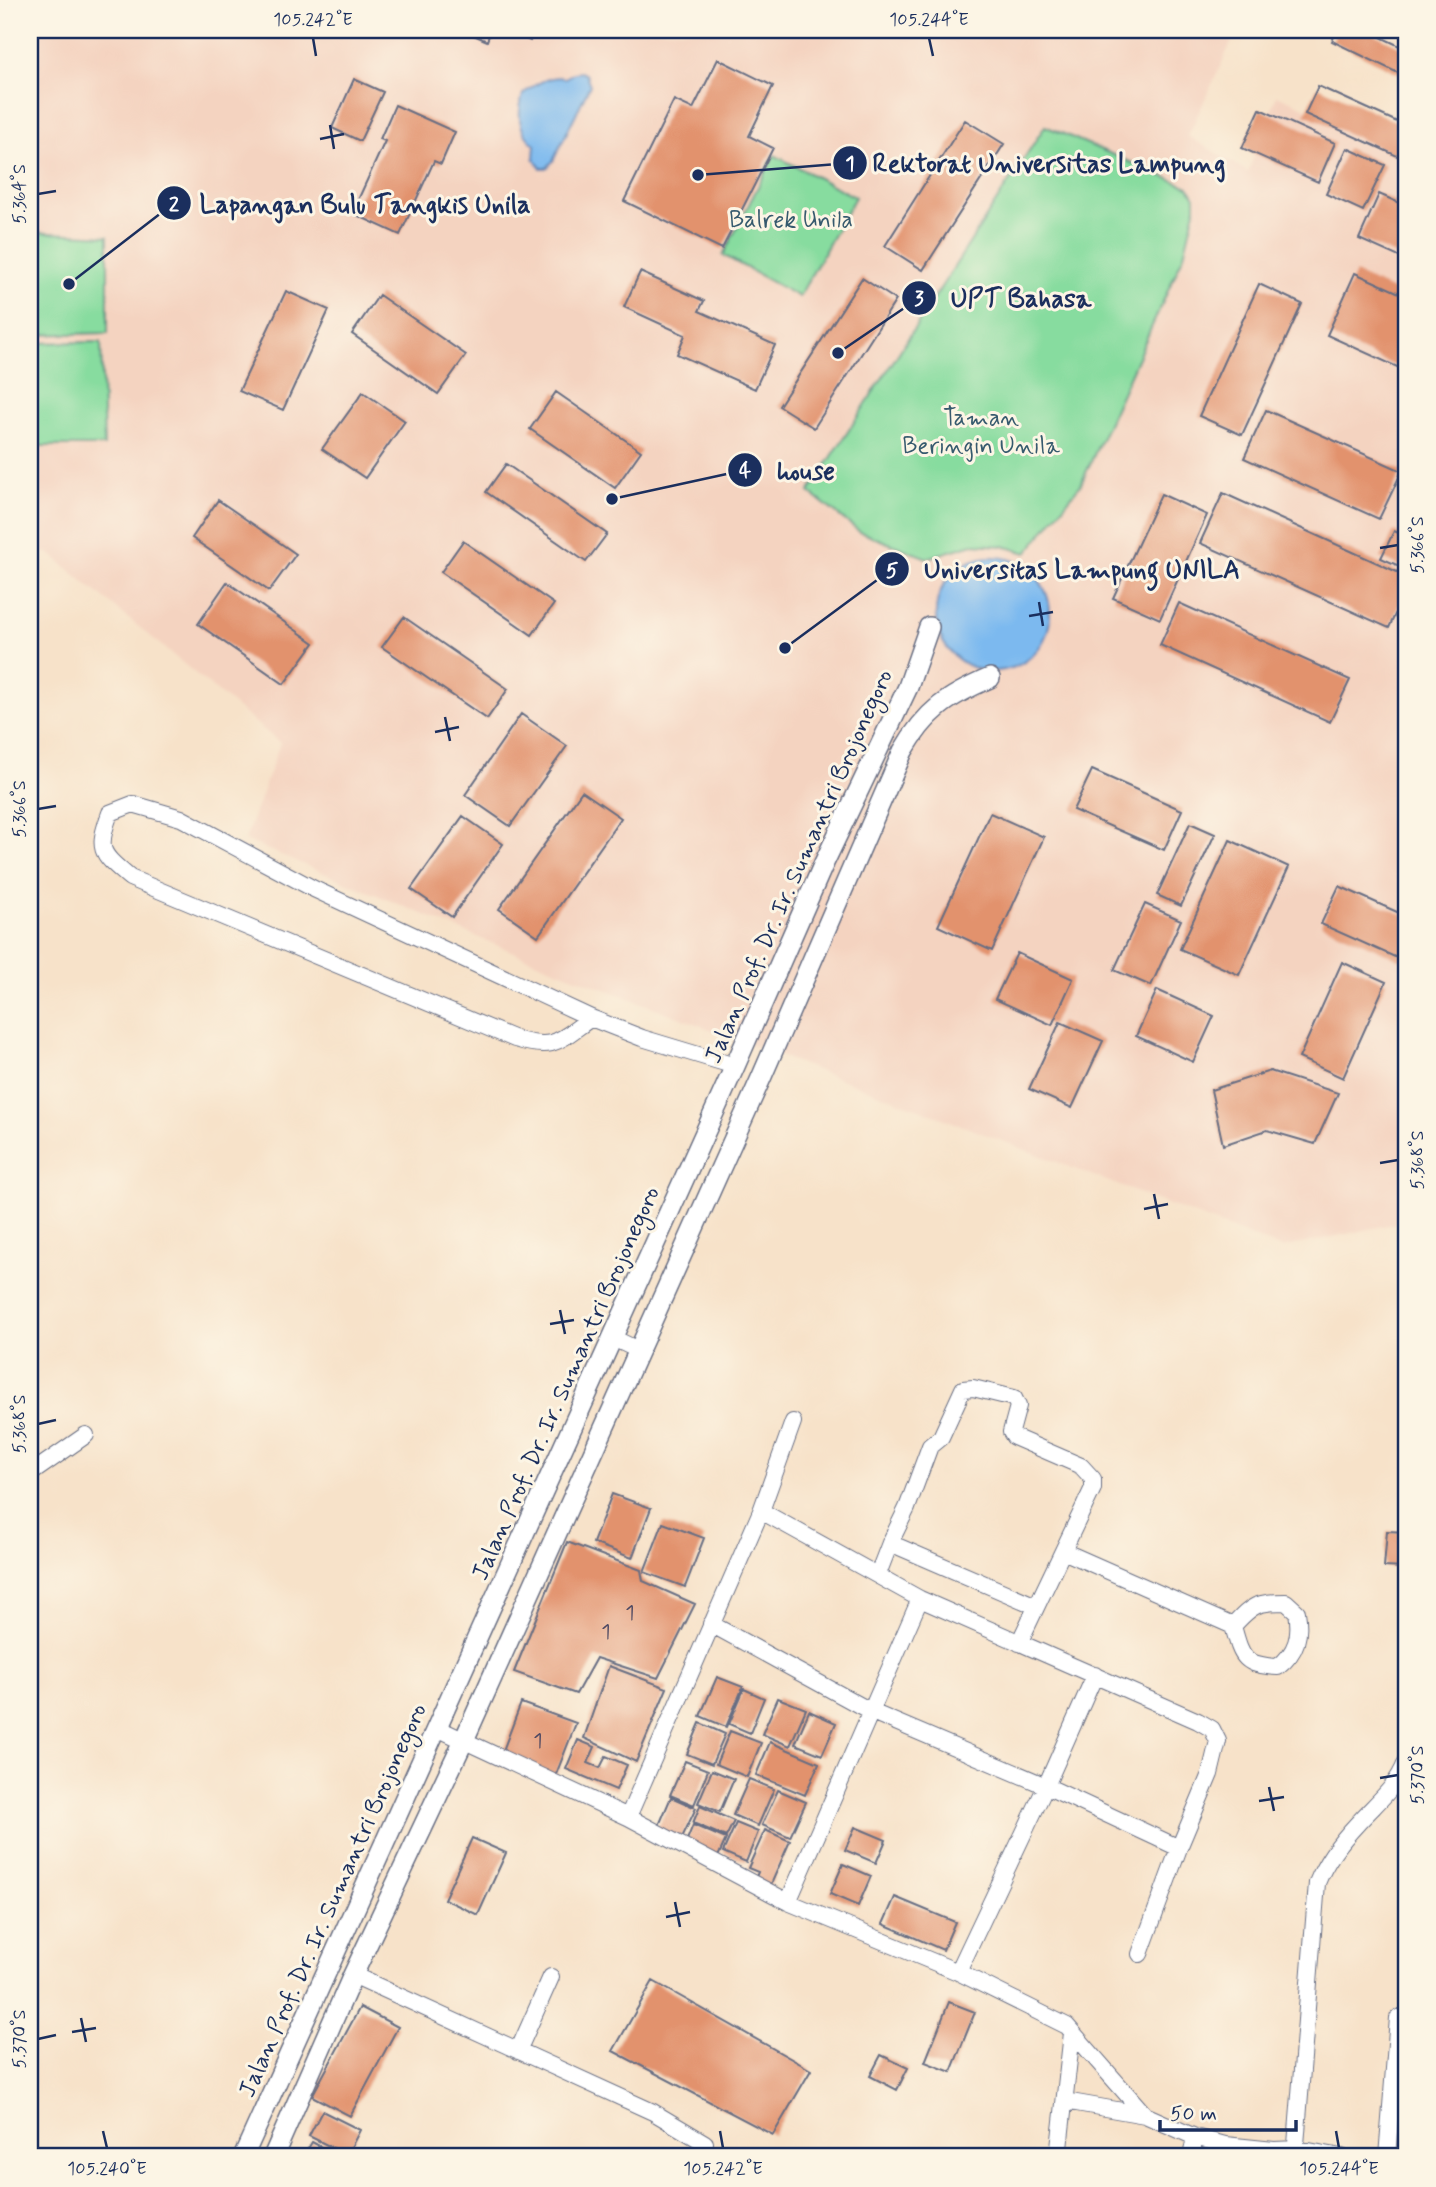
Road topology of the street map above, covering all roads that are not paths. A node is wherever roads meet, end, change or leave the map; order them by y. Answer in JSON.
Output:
{"nodes":[{"id":1,"x":929,"y":627,"type":"dead end"},
{"id":2,"x":990,"y":678,"type":"dead end"},
{"id":3,"x":591,"y":1018,"type":"junction"},
{"id":4,"x":735,"y":1066,"type":"junction"},
{"id":5,"x":613,"y":1338,"type":"junction"},
{"id":6,"x":638,"y":1350,"type":"junction"},
{"id":7,"x":793,"y":1422,"type":"dead end"},
{"id":8,"x":86,"y":1435,"type":"dead end"},
{"id":9,"x":30,"y":1474,"type":"edge"},
{"id":10,"x":761,"y":1511,"type":"junction"},
{"id":11,"x":890,"y":1543,"type":"junction"},
{"id":12,"x":1063,"y":1551,"type":"junction"},
{"id":13,"x":878,"y":1574,"type":"junction"},
{"id":14,"x":920,"y":1599,"type":"junction"},
{"id":15,"x":1036,"y":1606,"type":"junction"},
{"id":16,"x":710,"y":1624,"type":"junction"},
{"id":17,"x":1233,"y":1626,"type":"junction"},
{"id":18,"x":1019,"y":1643,"type":"junction"},
{"id":19,"x":1094,"y":1675,"type":"junction"},
{"id":20,"x":872,"y":1712,"type":"junction"},
{"id":21,"x":437,"y":1728,"type":"junction"},
{"id":22,"x":464,"y":1740,"type":"junction"},
{"id":23,"x":1406,"y":1762,"type":"edge"},
{"id":24,"x":1046,"y":1786,"type":"junction"},
{"id":25,"x":628,"y":1817,"type":"junction"},
{"id":26,"x":1179,"y":1848,"type":"junction"},
{"id":27,"x":788,"y":1902,"type":"junction"},
{"id":28,"x":1140,"y":1954,"type":"dead end"},
{"id":29,"x":958,"y":1972,"type":"junction"},
{"id":30,"x":354,"y":1975,"type":"junction"},
{"id":31,"x":551,"y":1977,"type":"dead end"},
{"id":32,"x":1398,"y":2018,"type":"dead end"},
{"id":33,"x":1072,"y":2033,"type":"junction"},
{"id":34,"x":518,"y":2051,"type":"junction"},
{"id":35,"x":1065,"y":2101,"type":"junction"},
{"id":36,"x":1145,"y":2115,"type":"junction"},
{"id":37,"x":1195,"y":2137,"type":"junction"},
{"id":38,"x":705,"y":2143,"type":"dead end"},
{"id":39,"x":1296,"y":2153,"type":"edge"},
{"id":40,"x":243,"y":2157,"type":"edge"},
{"id":41,"x":273,"y":2157,"type":"edge"},
{"id":42,"x":1058,"y":2157,"type":"edge"},
{"id":43,"x":1191,"y":2157,"type":"edge"},
{"id":44,"x":1342,"y":2157,"type":"edge"},
{"id":45,"x":1387,"y":2157,"type":"edge"}],
"edges":[{"from":1,"to":4,"type":"street","name":"Jalan Prof. Dr. Ir. Sumantri Brojonegoro"},
{"from":2,"to":6,"type":"street","name":"Jalan Prof. Dr. Ir. Sumantri Brojonegoro"},
{"from":3,"to":3,"type":"street"},
{"from":3,"to":4,"type":"street"},
{"from":4,"to":5,"type":"street","name":"Jalan Prof. Dr. Ir. Sumantri Brojonegoro"},
{"from":5,"to":6,"type":"street"},
{"from":5,"to":21,"type":"street","name":"Jalan Prof. Dr. Ir. Sumantri Brojonegoro"},
{"from":6,"to":22,"type":"street","name":"Jalan Prof. Dr. Ir. Sumantri Brojonegoro"},
{"from":7,"to":10,"type":"street"},
{"from":8,"to":9,"type":"street"},
{"from":10,"to":13,"type":"street"},
{"from":10,"to":16,"type":"street"},
{"from":11,"to":12,"type":"street"},
{"from":11,"to":13,"type":"street"},
{"from":11,"to":15,"type":"street"},
{"from":12,"to":15,"type":"street"},
{"from":12,"to":17,"type":"street"},
{"from":13,"to":14,"type":"street"},
{"from":14,"to":18,"type":"street"},
{"from":14,"to":20,"type":"street"},
{"from":15,"to":18,"type":"street"},
{"from":16,"to":20,"type":"street"},
{"from":16,"to":25,"type":"street"},
{"from":17,"to":17,"type":"street"},
{"from":18,"to":19,"type":"street"},
{"from":19,"to":24,"type":"street"},
{"from":19,"to":26,"type":"street"},
{"from":20,"to":24,"type":"street"},
{"from":20,"to":27,"type":"street"},
{"from":21,"to":22,"type":"street"},
{"from":21,"to":40,"type":"street","name":"Jalan Prof. Dr. Ir. Sumantri Brojonegoro"},
{"from":22,"to":25,"type":"street"},
{"from":22,"to":30,"type":"street","name":"Jalan Prof. Dr. Ir. Sumantri Brojonegoro"},
{"from":23,"to":39,"type":"street"},
{"from":24,"to":26,"type":"street"},
{"from":24,"to":29,"type":"street"},
{"from":25,"to":27,"type":"street"},
{"from":26,"to":28,"type":"street"},
{"from":27,"to":29,"type":"street"},
{"from":29,"to":33,"type":"street"},
{"from":30,"to":34,"type":"street"},
{"from":30,"to":41,"type":"street","name":"Jalan Prof. Dr. Ir. Sumantri Brojonegoro"},
{"from":31,"to":34,"type":"street"},
{"from":32,"to":45,"type":"street"},
{"from":33,"to":35,"type":"street"},
{"from":33,"to":36,"type":"street"},
{"from":34,"to":38,"type":"street"},
{"from":35,"to":36,"type":"street"},
{"from":35,"to":42,"type":"street"},
{"from":36,"to":37,"type":"street"},
{"from":37,"to":39,"type":"street"},
{"from":37,"to":43,"type":"street"},
{"from":39,"to":44,"type":"street"}]}
